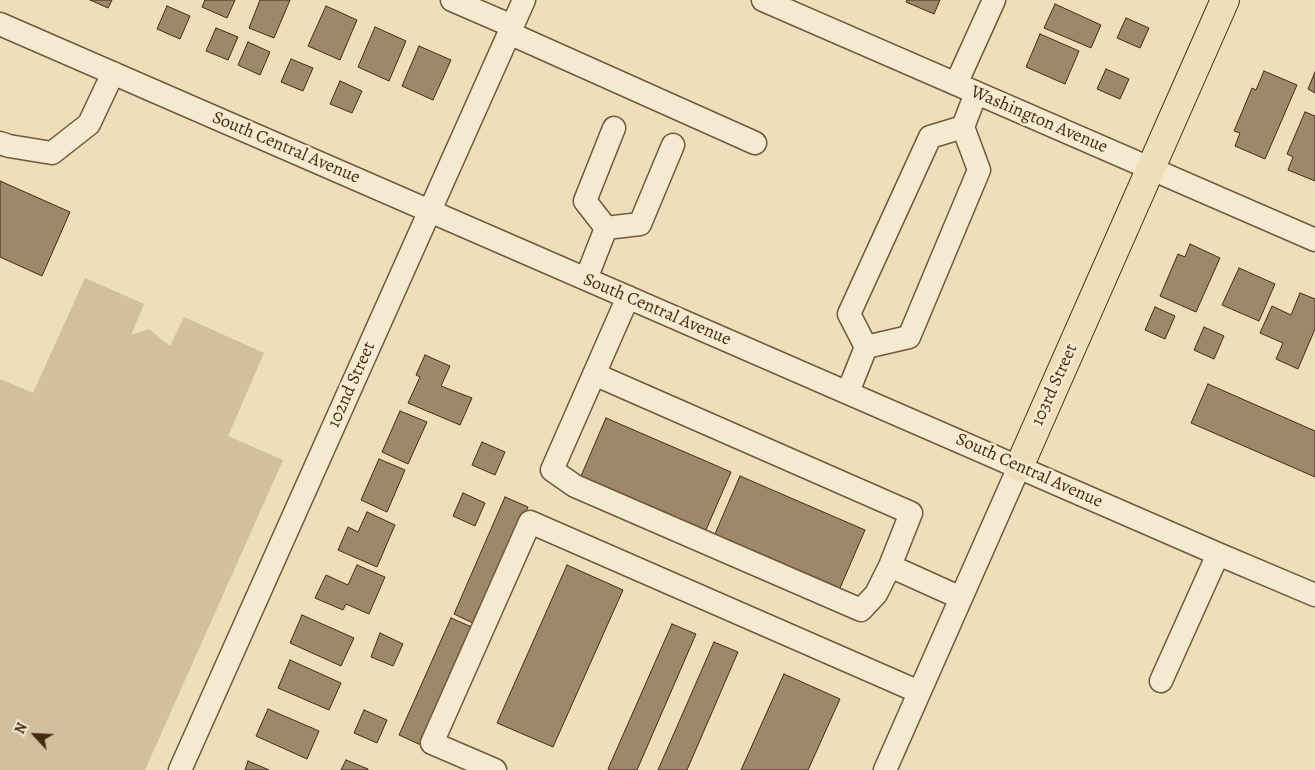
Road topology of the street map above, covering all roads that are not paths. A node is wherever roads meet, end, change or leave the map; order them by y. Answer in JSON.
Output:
{"nodes":[{"id":1,"x":452,"y":0,"type":"edge"},
{"id":2,"x":524,"y":0,"type":"edge"},
{"id":3,"x":763,"y":0,"type":"edge"},
{"id":4,"x":994,"y":0,"type":"edge"},
{"id":5,"x":1225,"y":0,"type":"edge"},
{"id":6,"x":0,"y":24,"type":"edge"},
{"id":7,"x":510,"y":30,"type":"junction"},
{"id":8,"x":113,"y":73,"type":"junction"},
{"id":9,"x":966,"y":88,"type":"junction"},
{"id":10,"x":963,"y":126,"type":"junction"},
{"id":11,"x":614,"y":128,"type":"dead end"},
{"id":12,"x":0,"y":143,"type":"edge"},
{"id":13,"x":755,"y":143,"type":"dead end"},
{"id":14,"x":673,"y":145,"type":"dead end"},
{"id":15,"x":1151,"y":168,"type":"junction"},
{"id":16,"x":430,"y":210,"type":"junction"},
{"id":17,"x":606,"y":228,"type":"junction"},
{"id":18,"x":1315,"y":240,"type":"edge"},
{"id":19,"x":586,"y":278,"type":"junction"},
{"id":20,"x":628,"y":297,"type":"junction"},
{"id":21,"x":866,"y":347,"type":"junction"},
{"id":22,"x":594,"y":374,"type":"junction"},
{"id":23,"x":848,"y":392,"type":"junction"},
{"id":24,"x":1019,"y":467,"type":"junction"},
{"id":25,"x":1218,"y":554,"type":"junction"},
{"id":26,"x":890,"y":566,"type":"junction"},
{"id":27,"x":1315,"y":595,"type":"edge"},
{"id":28,"x":961,"y":598,"type":"junction"},
{"id":29,"x":1161,"y":681,"type":"dead end"},
{"id":30,"x":919,"y":692,"type":"junction"},
{"id":31,"x":889,"y":769,"type":"edge"},
{"id":32,"x":180,"y":770,"type":"edge"},
{"id":33,"x":495,"y":770,"type":"edge"}],
"edges":[{"from":1,"to":7,"type":"street"},
{"from":2,"to":7,"type":"street","name":"102nd Street"},
{"from":3,"to":9,"type":"street","name":"Washington Avenue"},
{"from":4,"to":9,"type":"street"},
{"from":5,"to":15,"type":"main road","name":"103rd Street"},
{"from":6,"to":8,"type":"street","name":"South Central Avenue"},
{"from":7,"to":13,"type":"street"},
{"from":7,"to":16,"type":"street","name":"102nd Street"},
{"from":8,"to":12,"type":"street"},
{"from":8,"to":16,"type":"street","name":"South Central Avenue"},
{"from":9,"to":10,"type":"street"},
{"from":9,"to":15,"type":"street","name":"Washington Avenue"},
{"from":10,"to":21,"type":"street"},
{"from":10,"to":21,"type":"street"},
{"from":11,"to":17,"type":"street"},
{"from":14,"to":17,"type":"street"},
{"from":15,"to":18,"type":"street","name":"Washington Avenue"},
{"from":15,"to":24,"type":"main road","name":"103rd Street"},
{"from":16,"to":19,"type":"street","name":"South Central Avenue"},
{"from":16,"to":32,"type":"street","name":"102nd Street"},
{"from":17,"to":19,"type":"street"},
{"from":19,"to":20,"type":"street","name":"South Central Avenue"},
{"from":20,"to":22,"type":"street"},
{"from":20,"to":23,"type":"street","name":"South Central Avenue"},
{"from":21,"to":23,"type":"street"},
{"from":22,"to":26,"type":"street"},
{"from":22,"to":26,"type":"street"},
{"from":23,"to":24,"type":"street","name":"South Central Avenue"},
{"from":24,"to":25,"type":"street","name":"South Central Avenue"},
{"from":24,"to":28,"type":"street","name":"103rd Street"},
{"from":25,"to":27,"type":"street","name":"South Central Avenue"},
{"from":25,"to":29,"type":"street"},
{"from":26,"to":28,"type":"street"},
{"from":28,"to":30,"type":"street","name":"103rd Street"},
{"from":30,"to":31,"type":"street","name":"103rd Street"},
{"from":30,"to":33,"type":"street"}]}
